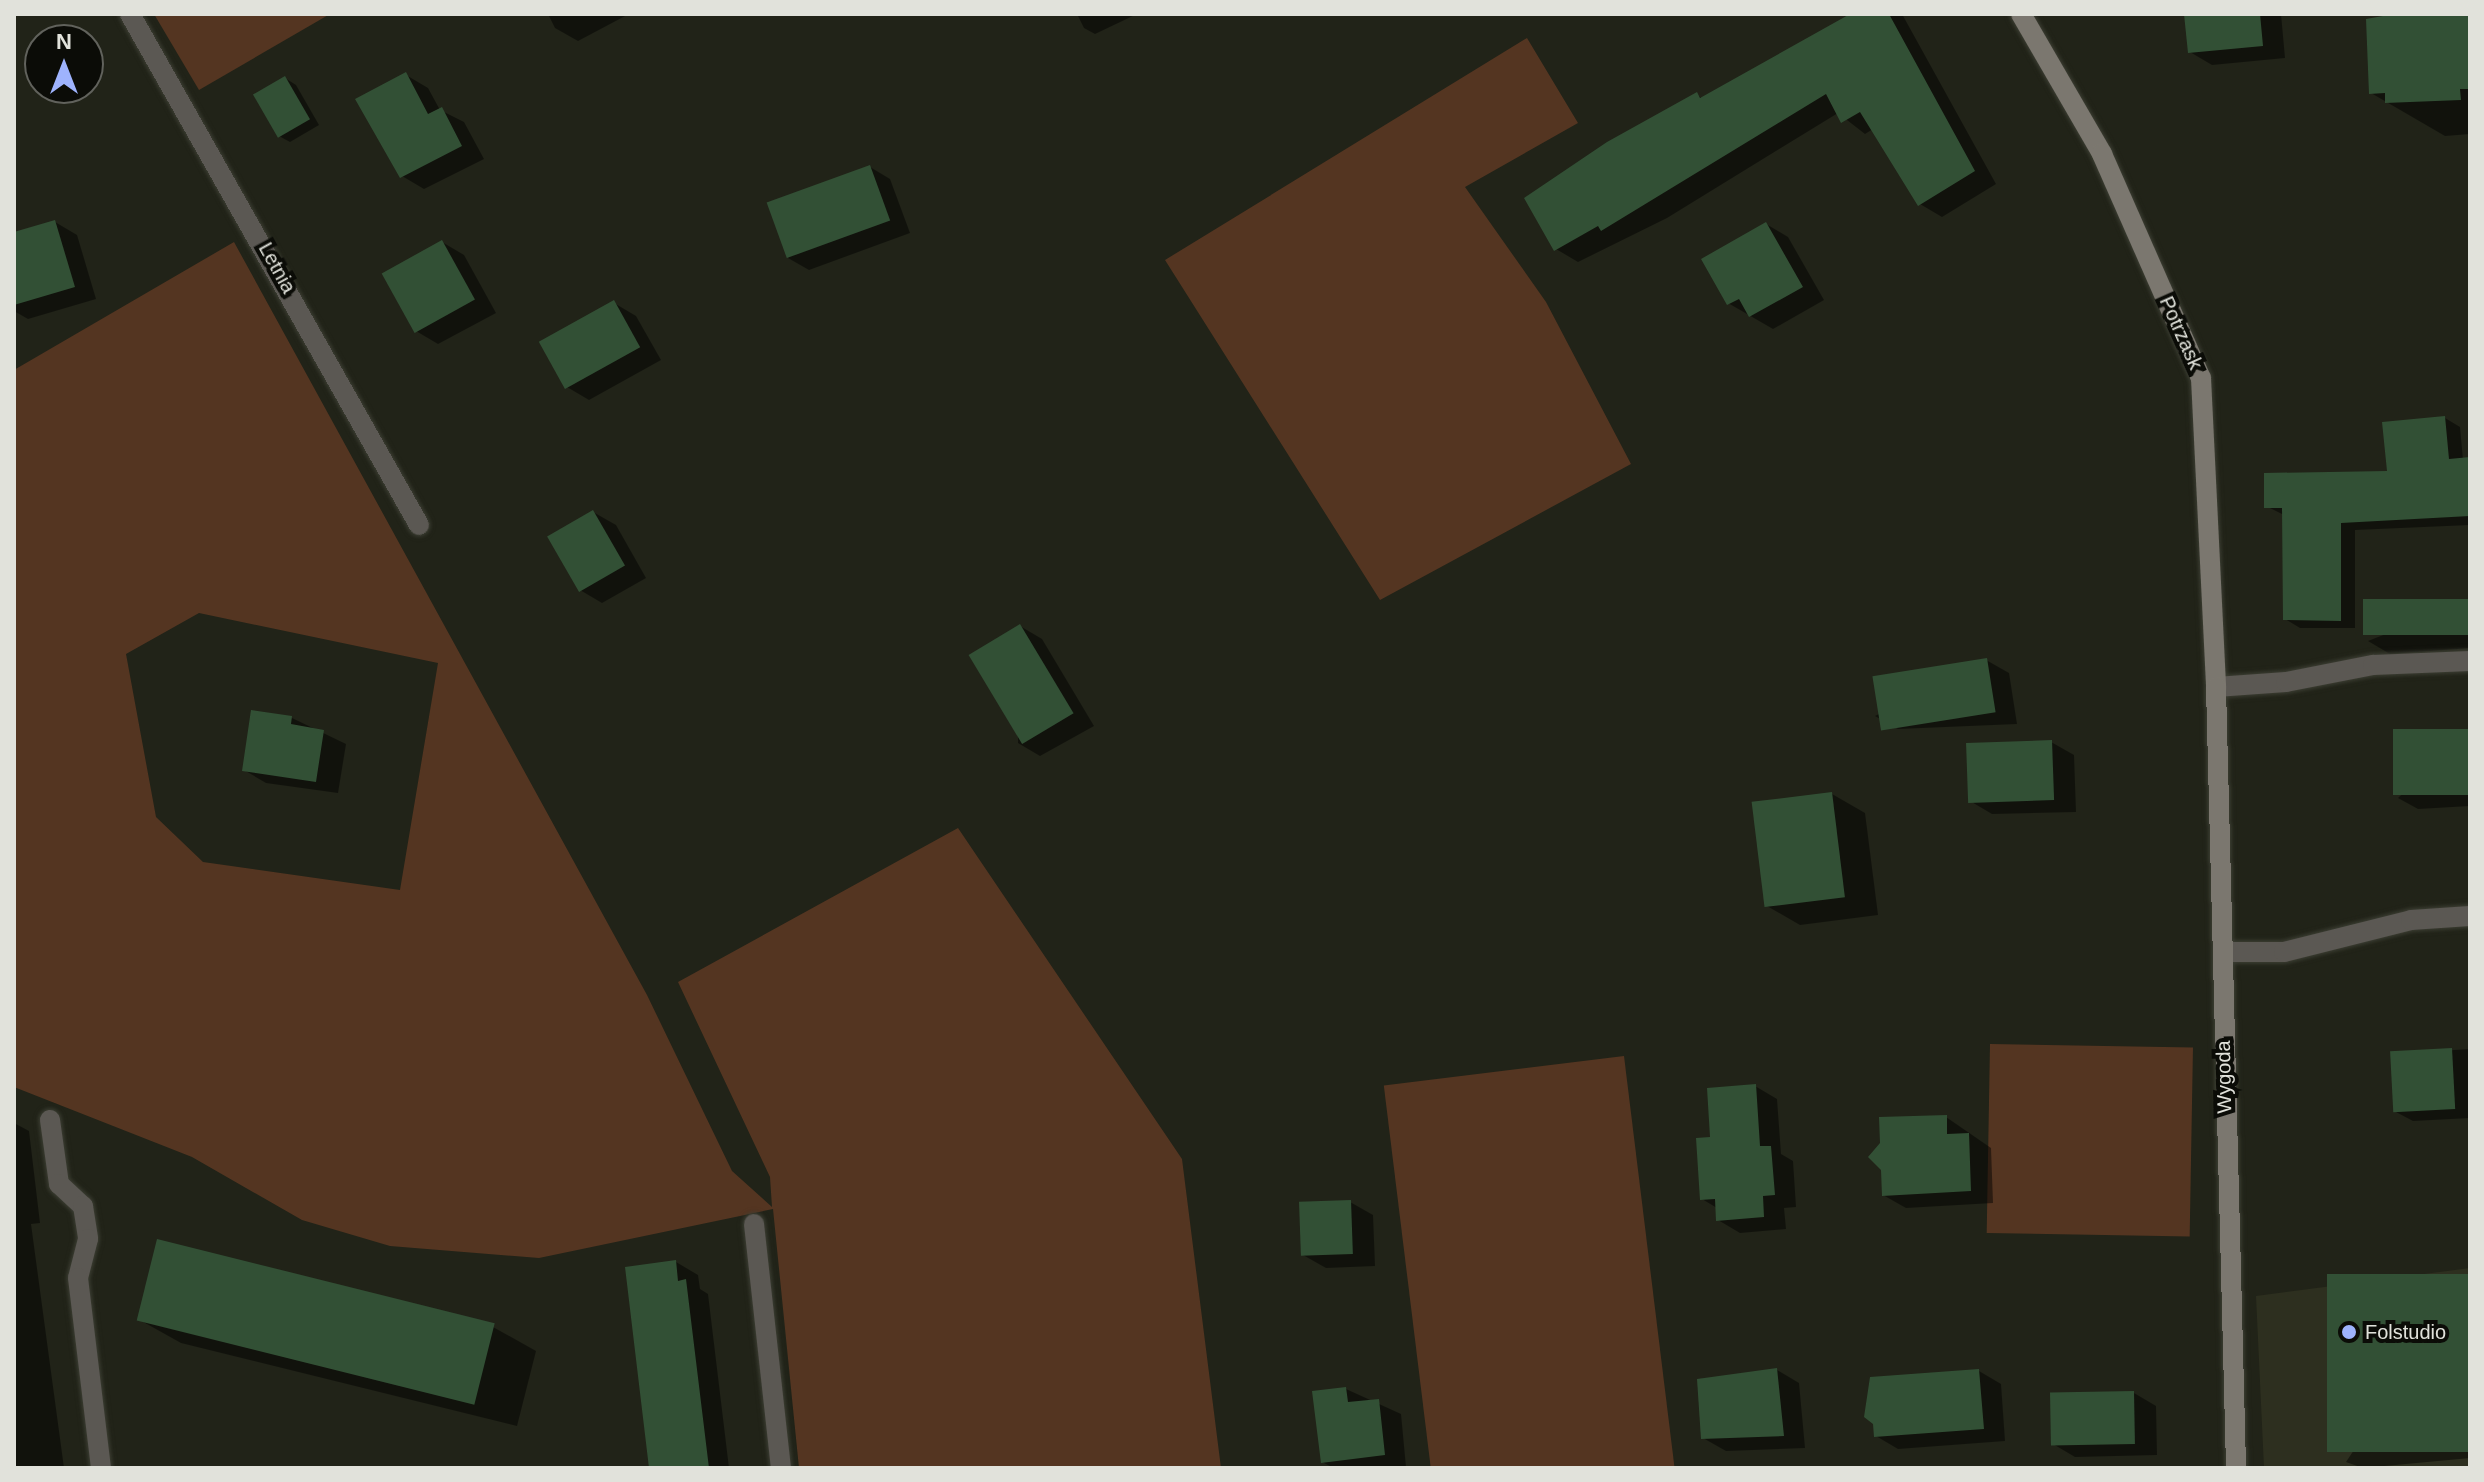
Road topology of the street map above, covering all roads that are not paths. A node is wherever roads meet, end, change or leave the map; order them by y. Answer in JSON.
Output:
{"nodes":[{"id":1,"x":130,"y":14,"type":"edge"},
{"id":2,"x":2021,"y":14,"type":"edge"},
{"id":3,"x":419,"y":525,"type":"dead end"},
{"id":4,"x":2470,"y":661,"type":"edge"},
{"id":5,"x":2216,"y":687,"type":"junction"},
{"id":6,"x":2470,"y":916,"type":"edge"},
{"id":7,"x":2225,"y":952,"type":"junction"},
{"id":8,"x":50,"y":1120,"type":"dead end"},
{"id":9,"x":754,"y":1224,"type":"dead end"},
{"id":10,"x":101,"y":1468,"type":"edge"},
{"id":11,"x":781,"y":1468,"type":"edge"},
{"id":12,"x":2236,"y":1468,"type":"edge"}],
"edges":[{"from":1,"to":3,"type":"street","name":"Letnia"},
{"from":2,"to":5,"type":"street","name":"Potrzask"},
{"from":4,"to":5,"type":"street"},
{"from":5,"to":7,"type":"street","name":"Wygoda"},
{"from":6,"to":7,"type":"street"},
{"from":7,"to":12,"type":"street","name":"Wygoda"},
{"from":8,"to":10,"type":"street"},
{"from":9,"to":11,"type":"street"}]}
